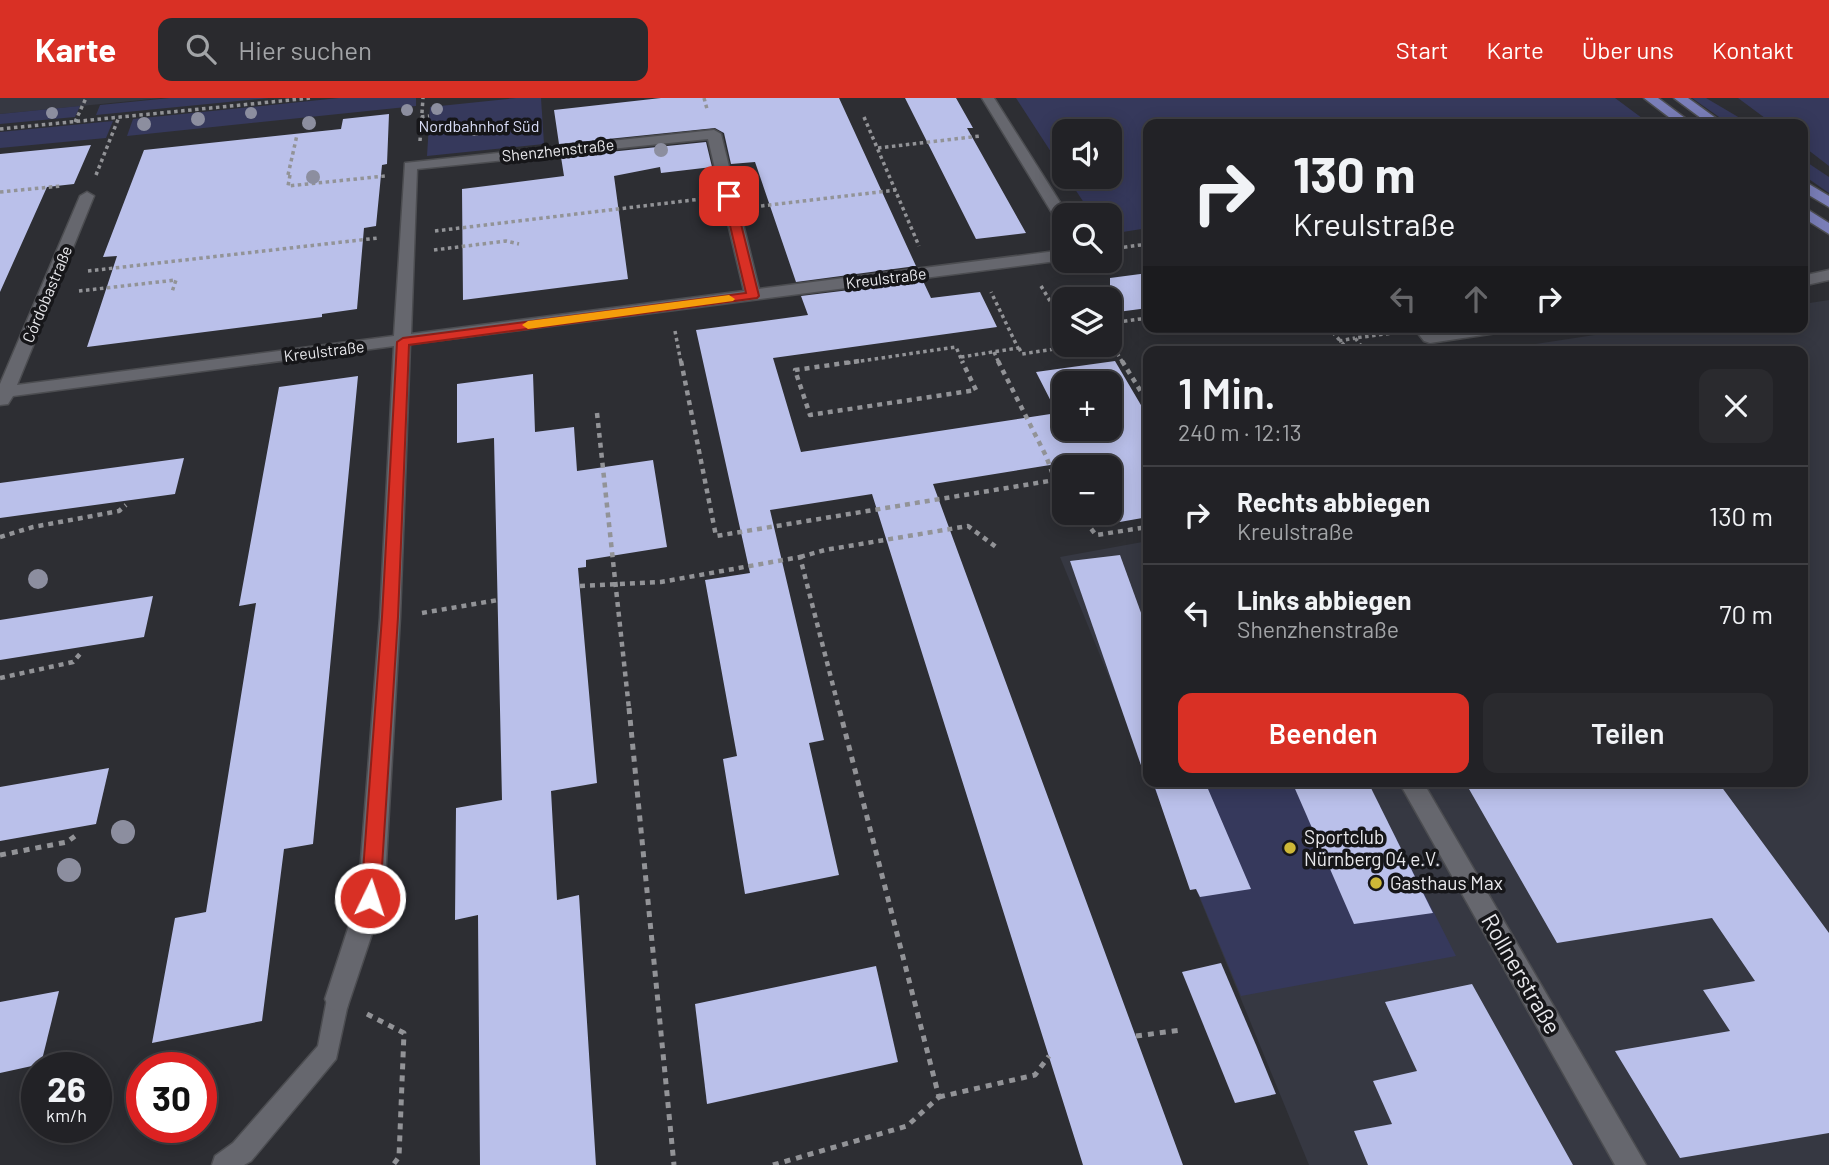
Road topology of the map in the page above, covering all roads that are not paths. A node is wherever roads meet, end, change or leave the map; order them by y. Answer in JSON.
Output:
{"nodes":[{"id":1,"x":988,"y":98,"type":"edge"},
{"id":2,"x":1650,"y":98,"type":"edge"},
{"id":3,"x":1680,"y":98,"type":"edge"},
{"id":4,"x":1679,"y":119,"type":"edge"},
{"id":5,"x":1710,"y":119,"type":"edge"},
{"id":6,"x":1808,"y":188,"type":"edge"},
{"id":7,"x":90,"y":189,"type":"road end"},
{"id":8,"x":1053,"y":203,"type":"edge"},
{"id":9,"x":1829,"y":203,"type":"edge"},
{"id":10,"x":1808,"y":214,"type":"edge"},
{"id":11,"x":1829,"y":230,"type":"edge"},
{"id":12,"x":1052,"y":257,"type":"edge"},
{"id":13,"x":1829,"y":275,"type":"edge"},
{"id":14,"x":1808,"y":280,"type":"edge"},
{"id":15,"x":753,"y":296,"type":"junction"},
{"id":16,"x":1426,"y":333,"type":"edge"},
{"id":17,"x":1463,"y":333,"type":"edge"},
{"id":18,"x":403,"y":342,"type":"junction"},
{"id":19,"x":2,"y":396,"type":"edge"},
{"id":20,"x":1414,"y":787,"type":"edge"},
{"id":21,"x":338,"y":999,"type":"joint"},
{"id":22,"x":224,"y":1165,"type":"edge"},
{"id":23,"x":1631,"y":1165,"type":"edge"}],
"edges":[{"from":1,"to":8,"type":"street"},
{"from":2,"to":4,"type":"main road"},
{"from":3,"to":5,"type":"main road"},
{"from":6,"to":9,"type":"main road"},
{"from":7,"to":19,"type":"street","name":"Córdobastraße"},
{"from":10,"to":11,"type":"main road"},
{"from":12,"to":15,"type":"street","name":"Kreulstraße"},
{"from":13,"to":14,"type":"street"},
{"from":15,"to":18,"type":"street","name":"Kreulstraße"},
{"from":15,"to":18,"type":"street","name":"Shenzhenstraße"},
{"from":16,"to":17,"type":"street"},
{"from":18,"to":19,"type":"street","name":"Kreulstraße"},
{"from":18,"to":21,"type":"street"},
{"from":20,"to":23,"type":"street","name":"Rollnerstraße"},
{"from":21,"to":22,"type":"lane"}]}
